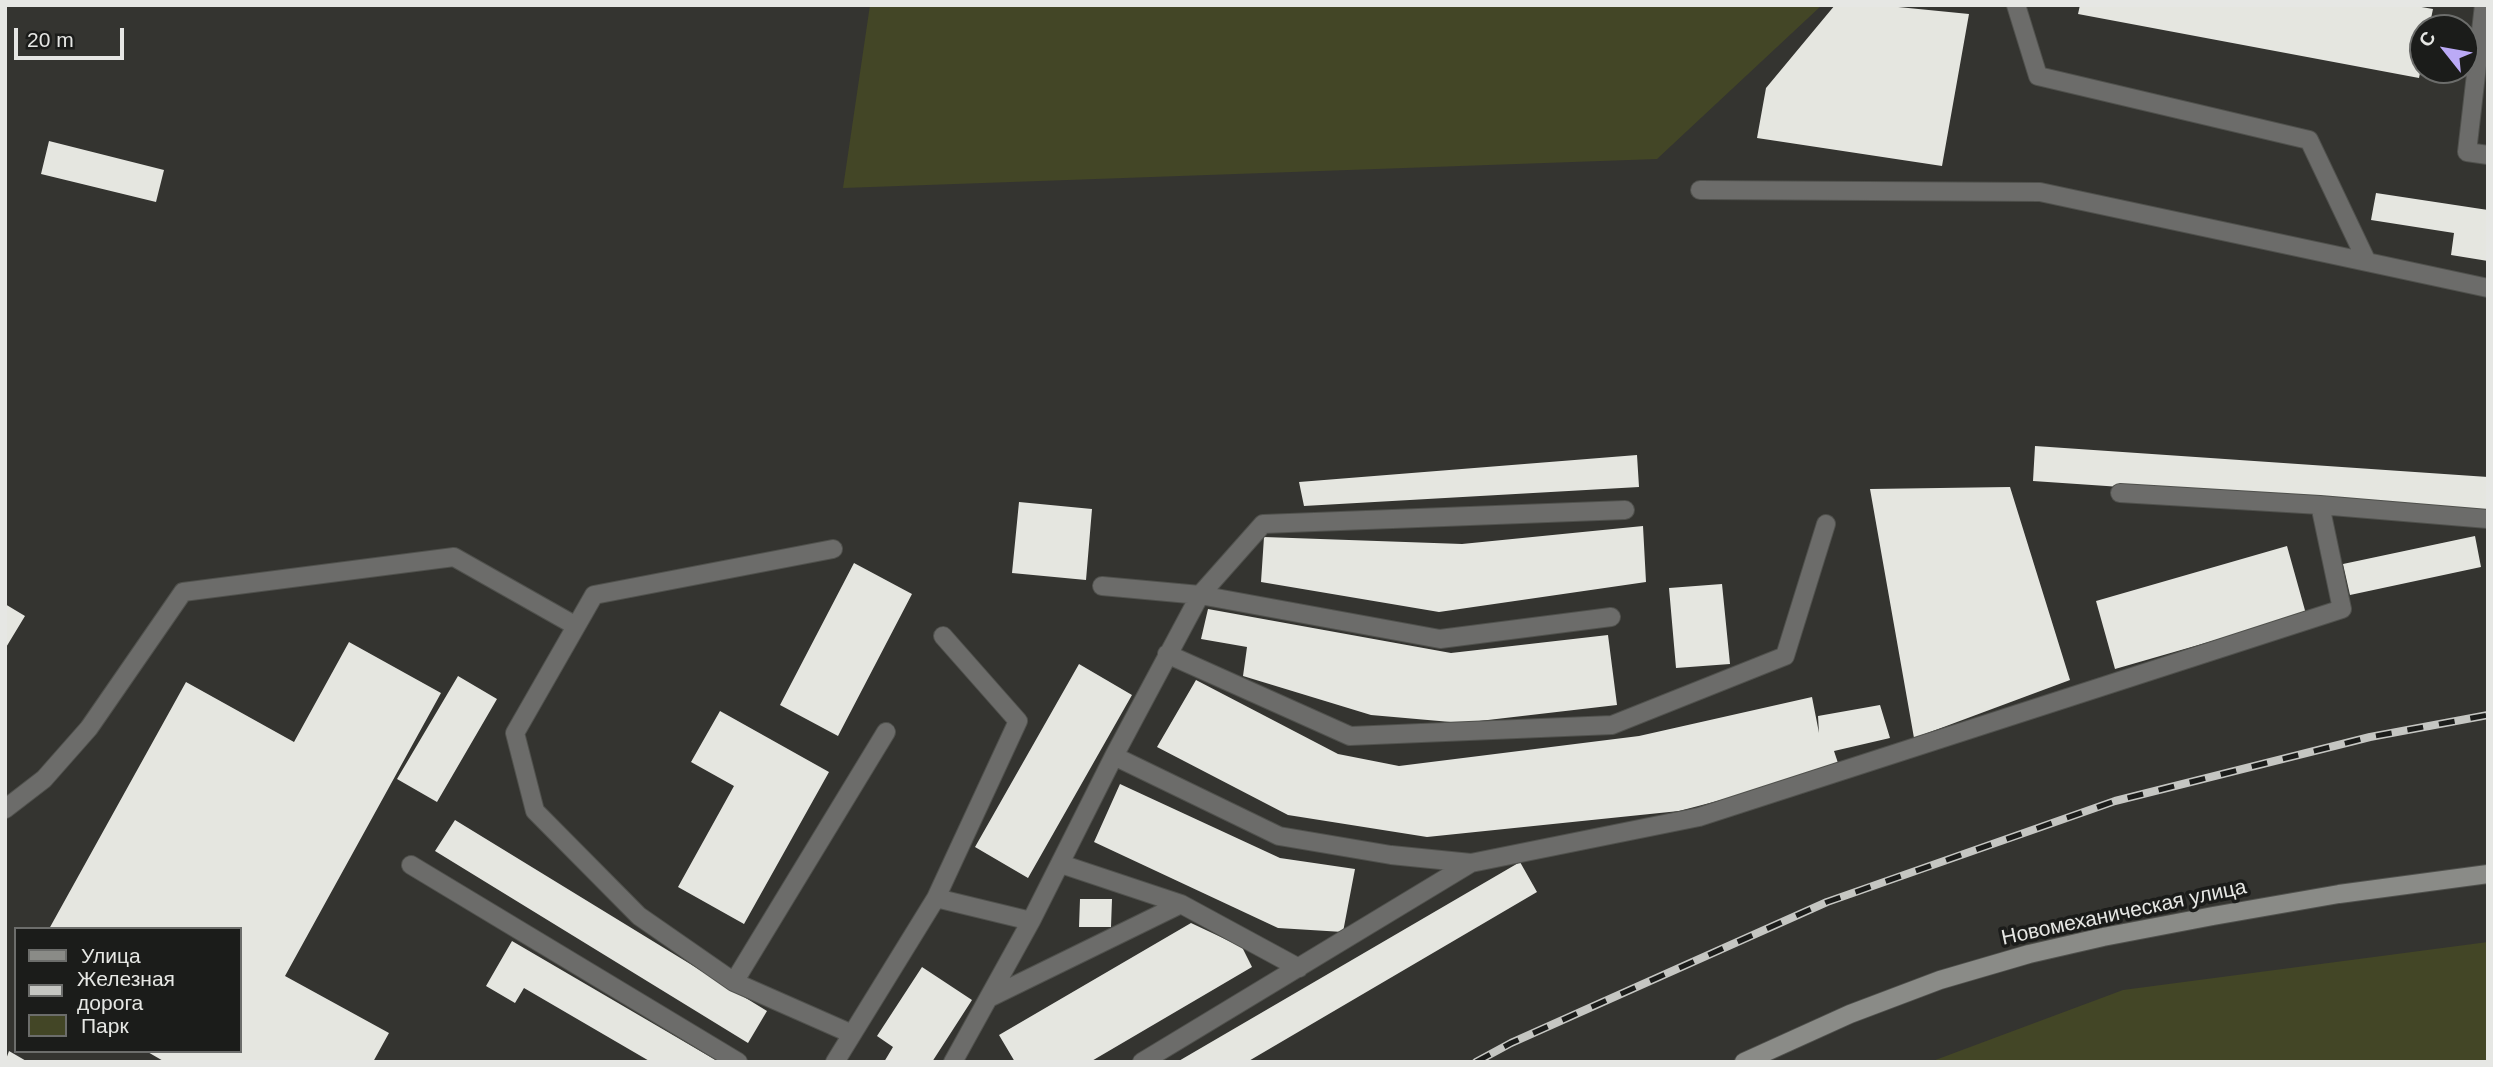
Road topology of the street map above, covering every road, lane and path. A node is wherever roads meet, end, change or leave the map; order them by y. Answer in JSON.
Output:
{"nodes":[{"id":1,"x":2016,"y":5,"type":"edge"},
{"id":2,"x":2484,"y":5,"type":"edge"},
{"id":3,"x":2488,"y":155,"type":"edge"},
{"id":4,"x":1700,"y":190,"type":"dead end"},
{"id":5,"x":2367,"y":262,"type":"junction"},
{"id":6,"x":2488,"y":288,"type":"edge"},
{"id":7,"x":2120,"y":494,"type":"dead end"},
{"id":8,"x":2320,"y":505,"type":"junction"},
{"id":9,"x":1625,"y":510,"type":"dead end"},
{"id":10,"x":2488,"y":519,"type":"edge"},
{"id":11,"x":1826,"y":524,"type":"dead end"},
{"id":12,"x":833,"y":549,"type":"dead end"},
{"id":13,"x":1101,"y":586,"type":"dead end"},
{"id":14,"x":1200,"y":594,"type":"junction"},
{"id":15,"x":1611,"y":617,"type":"dead end"},
{"id":16,"x":576,"y":626,"type":"junction"},
{"id":17,"x":943,"y":636,"type":"dead end"},
{"id":18,"x":1167,"y":654,"type":"junction"},
{"id":19,"x":886,"y":732,"type":"dead end"},
{"id":20,"x":1114,"y":756,"type":"junction"},
{"id":21,"x":5,"y":809,"type":"edge"},
{"id":22,"x":1471,"y":863,"type":"junction"},
{"id":23,"x":1061,"y":864,"type":"junction"},
{"id":24,"x":411,"y":865,"type":"dead end"},
{"id":25,"x":2488,"y":874,"type":"edge"},
{"id":26,"x":936,"y":898,"type":"junction"},
{"id":27,"x":1181,"y":904,"type":"junction"},
{"id":28,"x":1031,"y":921,"type":"junction"},
{"id":29,"x":1299,"y":968,"type":"junction"},
{"id":30,"x":733,"y":982,"type":"junction"},
{"id":31,"x":989,"y":998,"type":"junction"},
{"id":32,"x":852,"y":1034,"type":"junction"},
{"id":33,"x":738,"y":1062,"type":"edge"},
{"id":34,"x":835,"y":1062,"type":"edge"},
{"id":35,"x":953,"y":1062,"type":"edge"},
{"id":36,"x":1142,"y":1062,"type":"edge"},
{"id":37,"x":1744,"y":1062,"type":"edge"}],
"edges":[{"from":1,"to":5,"type":"lane"},
{"from":2,"to":3,"type":"lane"},
{"from":4,"to":5,"type":"lane"},
{"from":5,"to":6,"type":"lane"},
{"from":7,"to":8,"type":"lane"},
{"from":8,"to":10,"type":"lane"},
{"from":8,"to":22,"type":"lane"},
{"from":9,"to":14,"type":"lane"},
{"from":11,"to":18,"type":"lane"},
{"from":12,"to":16,"type":"lane"},
{"from":13,"to":14,"type":"lane"},
{"from":14,"to":15,"type":"lane"},
{"from":14,"to":18,"type":"lane"},
{"from":16,"to":21,"type":"lane"},
{"from":16,"to":30,"type":"lane"},
{"from":17,"to":26,"type":"lane"},
{"from":18,"to":20,"type":"lane"},
{"from":19,"to":30,"type":"lane"},
{"from":20,"to":22,"type":"lane"},
{"from":20,"to":23,"type":"lane"},
{"from":22,"to":29,"type":"lane"},
{"from":23,"to":27,"type":"lane"},
{"from":23,"to":28,"type":"lane"},
{"from":24,"to":33,"type":"lane"},
{"from":25,"to":37,"type":"main road","name":"Новомеханическая улица"},
{"from":26,"to":28,"type":"lane"},
{"from":26,"to":32,"type":"lane"},
{"from":27,"to":29,"type":"lane"},
{"from":27,"to":31,"type":"lane"},
{"from":28,"to":31,"type":"lane"},
{"from":29,"to":36,"type":"lane"},
{"from":30,"to":32,"type":"lane"},
{"from":31,"to":35,"type":"lane"},
{"from":32,"to":34,"type":"lane"}]}
